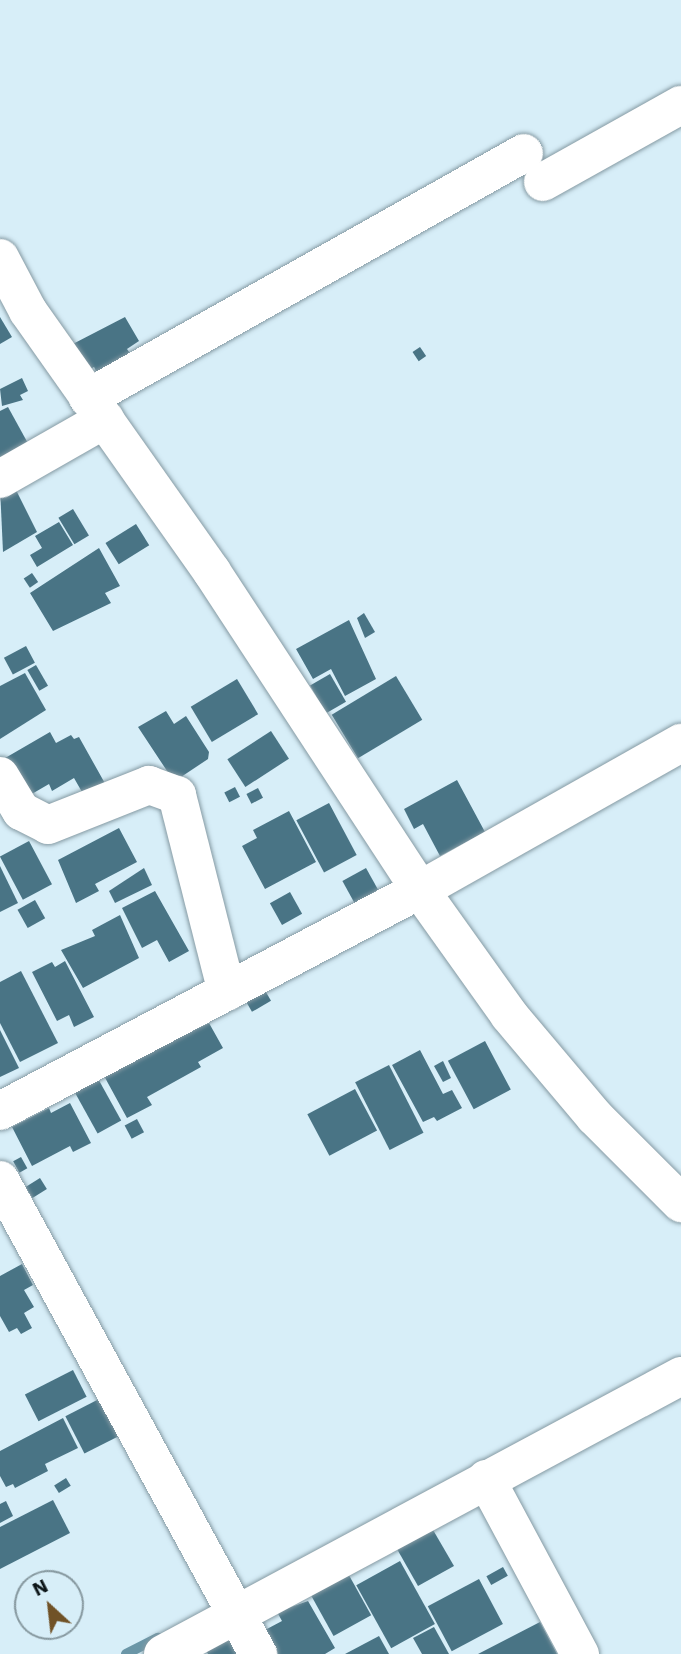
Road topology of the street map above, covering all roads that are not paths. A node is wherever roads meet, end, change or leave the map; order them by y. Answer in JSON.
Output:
{"nodes":[{"id":1,"x":681,"y":105,"type":"edge"},
{"id":2,"x":0,"y":258,"type":"edge"},
{"id":3,"x":97,"y":408,"type":"junction"},
{"id":4,"x":0,"y":480,"type":"edge"},
{"id":5,"x":681,"y":743,"type":"edge"},
{"id":6,"x":0,"y":776,"type":"edge"},
{"id":7,"x":421,"y":890,"type":"junction"},
{"id":8,"x":227,"y":992,"type":"junction"},
{"id":9,"x":0,"y":1111,"type":"edge"},
{"id":10,"x":0,"y":1180,"type":"edge"},
{"id":11,"x":681,"y":1203,"type":"edge"},
{"id":12,"x":681,"y":1376,"type":"edge"},
{"id":13,"x":486,"y":1479,"type":"junction"},
{"id":14,"x":236,"y":1615,"type":"junction"},
{"id":15,"x":163,"y":1654,"type":"edge"},
{"id":16,"x":258,"y":1654,"type":"edge"},
{"id":17,"x":580,"y":1654,"type":"edge"}],
"edges":[{"from":1,"to":3,"type":"street"},
{"from":2,"to":3,"type":"street"},
{"from":3,"to":4,"type":"street"},
{"from":3,"to":7,"type":"street"},
{"from":5,"to":7,"type":"street"},
{"from":6,"to":8,"type":"street"},
{"from":7,"to":8,"type":"street"},
{"from":7,"to":11,"type":"street"},
{"from":8,"to":9,"type":"street"},
{"from":10,"to":14,"type":"street"},
{"from":12,"to":13,"type":"street"},
{"from":13,"to":14,"type":"street"},
{"from":13,"to":17,"type":"street"},
{"from":14,"to":15,"type":"street"},
{"from":14,"to":16,"type":"street"}]}
